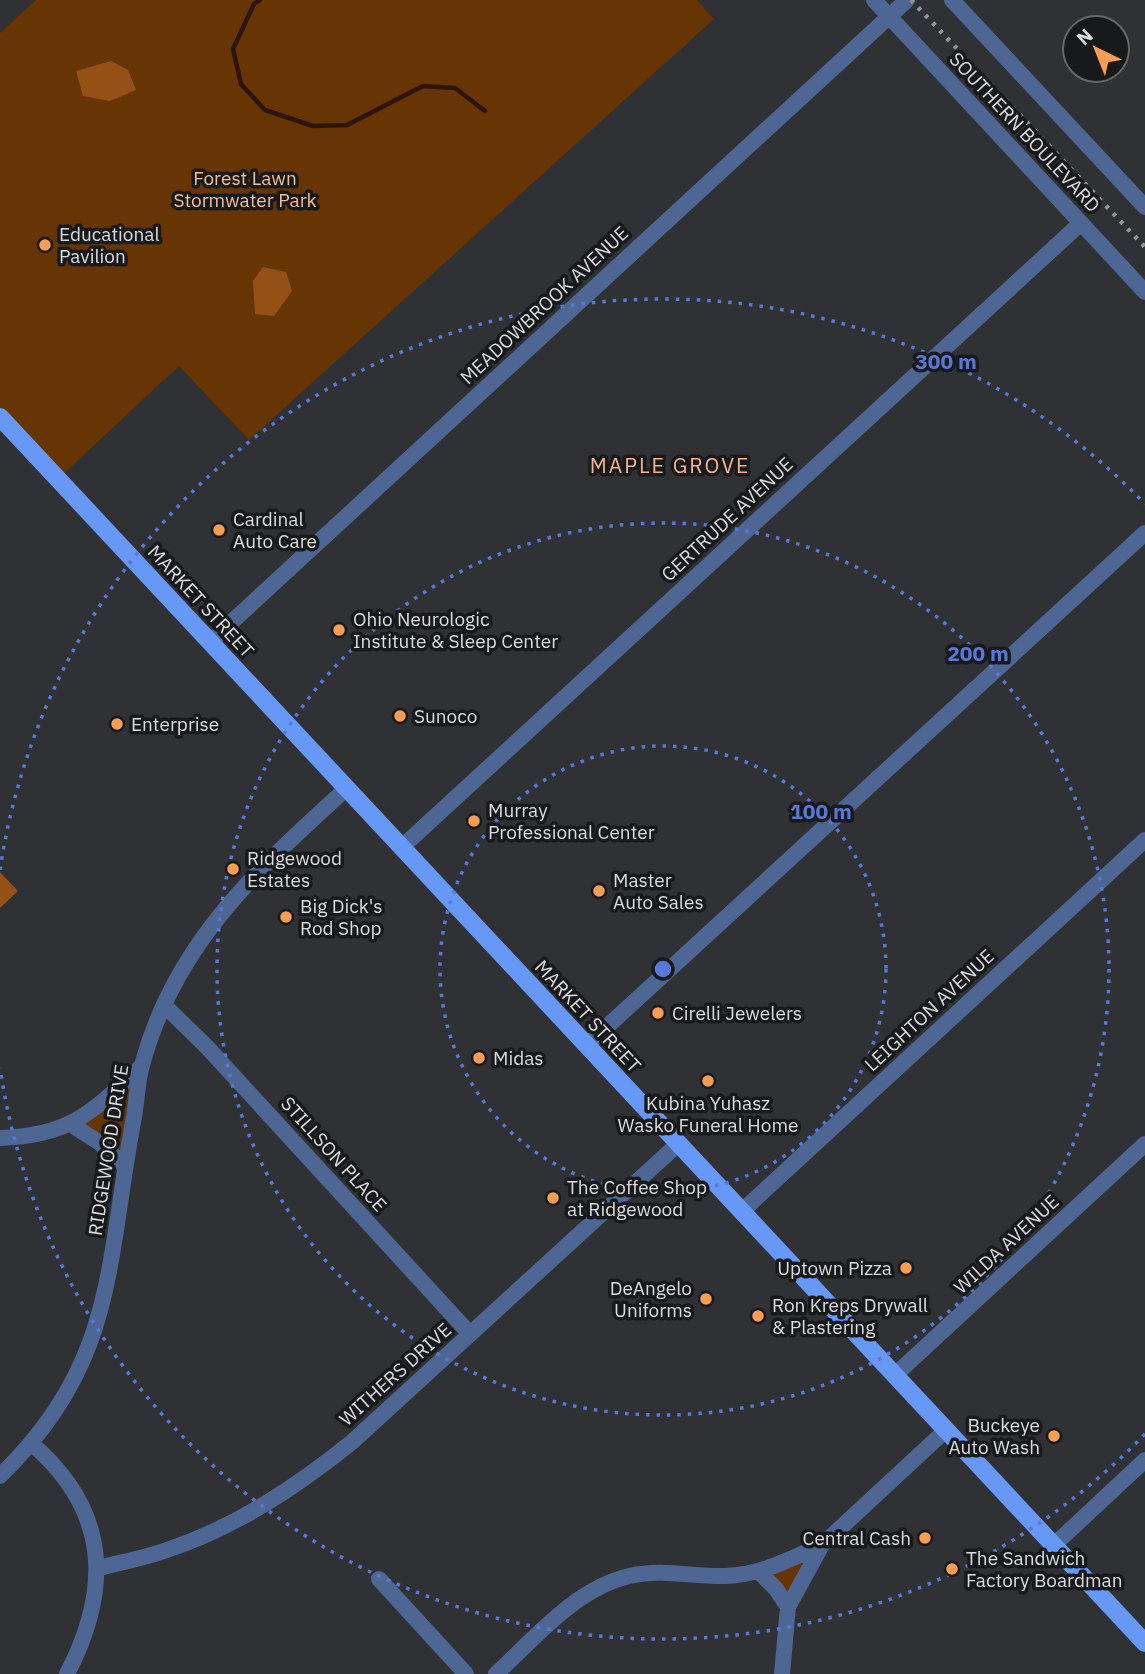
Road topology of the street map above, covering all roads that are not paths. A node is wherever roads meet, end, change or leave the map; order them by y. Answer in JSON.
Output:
{"nodes":[{"id":1,"x":874,"y":0,"type":"edge"},
{"id":2,"x":907,"y":0,"type":"edge"},
{"id":3,"x":952,"y":0,"type":"edge"},
{"id":4,"x":889,"y":16,"type":"junction"},
{"id":5,"x":1145,"y":207,"type":"edge"},
{"id":6,"x":1081,"y":223,"type":"junction"},
{"id":7,"x":1145,"y":292,"type":"edge"},
{"id":8,"x":0,"y":417,"type":"edge"},
{"id":9,"x":1145,"y":533,"type":"edge"},
{"id":10,"x":210,"y":642,"type":"junction"},
{"id":11,"x":347,"y":788,"type":"junction"},
{"id":12,"x":1145,"y":840,"type":"edge"},
{"id":13,"x":402,"y":847,"type":"junction"},
{"id":14,"x":164,"y":1005,"type":"junction"},
{"id":15,"x":587,"y":1045,"type":"junction"},
{"id":16,"x":142,"y":1066,"type":"junction"},
{"id":17,"x":72,"y":1125,"type":"junction"},
{"id":18,"x":0,"y":1138,"type":"edge"},
{"id":19,"x":678,"y":1144,"type":"junction"},
{"id":20,"x":1145,"y":1144,"type":"edge"},
{"id":21,"x":125,"y":1166,"type":"junction"},
{"id":22,"x":741,"y":1212,"type":"junction"},
{"id":23,"x":470,"y":1334,"type":"junction"},
{"id":24,"x":895,"y":1375,"type":"junction"},
{"id":25,"x":946,"y":1430,"type":"junction"},
{"id":26,"x":31,"y":1443,"type":"junction"},
{"id":27,"x":1145,"y":1460,"type":"edge"},
{"id":28,"x":0,"y":1475,"type":"edge"},
{"id":29,"x":822,"y":1545,"type":"junction"},
{"id":30,"x":1054,"y":1545,"type":"junction"},
{"id":31,"x":99,"y":1568,"type":"junction"},
{"id":32,"x":759,"y":1572,"type":"junction"},
{"id":33,"x":379,"y":1579,"type":"dead end"},
{"id":34,"x":788,"y":1607,"type":"junction"},
{"id":35,"x":1145,"y":1643,"type":"edge"},
{"id":36,"x":67,"y":1674,"type":"edge"},
{"id":37,"x":466,"y":1674,"type":"edge"},
{"id":38,"x":496,"y":1674,"type":"edge"},
{"id":39,"x":782,"y":1674,"type":"edge"}],
"edges":[{"from":1,"to":4,"type":"street","name":"SOUTHERN BOULEVARD"},
{"from":2,"to":4,"type":"street","name":"MEADOWBROOK AVENUE"},
{"from":3,"to":5,"type":"street","name":"SOUTHERN BOULEVARD"},
{"from":4,"to":6,"type":"street","name":"SOUTHERN BOULEVARD"},
{"from":4,"to":10,"type":"street","name":"MEADOWBROOK AVENUE"},
{"from":6,"to":7,"type":"street","name":"SOUTHERN BOULEVARD"},
{"from":6,"to":13,"type":"street","name":"GERTRUDE AVENUE"},
{"from":8,"to":10,"type":"main road","name":"MARKET STREET"},
{"from":9,"to":15,"type":"street"},
{"from":10,"to":11,"type":"main road","name":"MARKET STREET"},
{"from":11,"to":13,"type":"main road","name":"MARKET STREET"},
{"from":11,"to":14,"type":"street","name":"RIDGEWOOD DRIVE"},
{"from":12,"to":22,"type":"street","name":"LEIGHTON AVENUE"},
{"from":13,"to":15,"type":"main road","name":"MARKET STREET"},
{"from":14,"to":16,"type":"street","name":"RIDGEWOOD DRIVE"},
{"from":14,"to":23,"type":"street","name":"STILLSON PLACE"},
{"from":15,"to":19,"type":"main road","name":"MARKET STREET"},
{"from":16,"to":17,"type":"street"},
{"from":16,"to":21,"type":"street","name":"RIDGEWOOD DRIVE"},
{"from":17,"to":18,"type":"street"},
{"from":17,"to":21,"type":"street"},
{"from":19,"to":22,"type":"main road","name":"MARKET STREET"},
{"from":19,"to":23,"type":"street","name":"WITHERS DRIVE"},
{"from":20,"to":24,"type":"street","name":"WILDA AVENUE"},
{"from":21,"to":26,"type":"street","name":"RIDGEWOOD DRIVE"},
{"from":22,"to":24,"type":"main road","name":"MARKET STREET"},
{"from":23,"to":31,"type":"street","name":"WITHERS DRIVE"},
{"from":24,"to":25,"type":"main road","name":"MARKET STREET"},
{"from":25,"to":29,"type":"street"},
{"from":25,"to":30,"type":"main road","name":"MARKET STREET"},
{"from":26,"to":28,"type":"street","name":"RIDGEWOOD DRIVE"},
{"from":26,"to":31,"type":"street"},
{"from":27,"to":30,"type":"street"},
{"from":29,"to":32,"type":"street"},
{"from":29,"to":34,"type":"street"},
{"from":30,"to":35,"type":"main road","name":"MARKET STREET"},
{"from":31,"to":36,"type":"street"},
{"from":32,"to":34,"type":"street"},
{"from":32,"to":38,"type":"street"},
{"from":33,"to":37,"type":"street"},
{"from":34,"to":39,"type":"street"}]}
